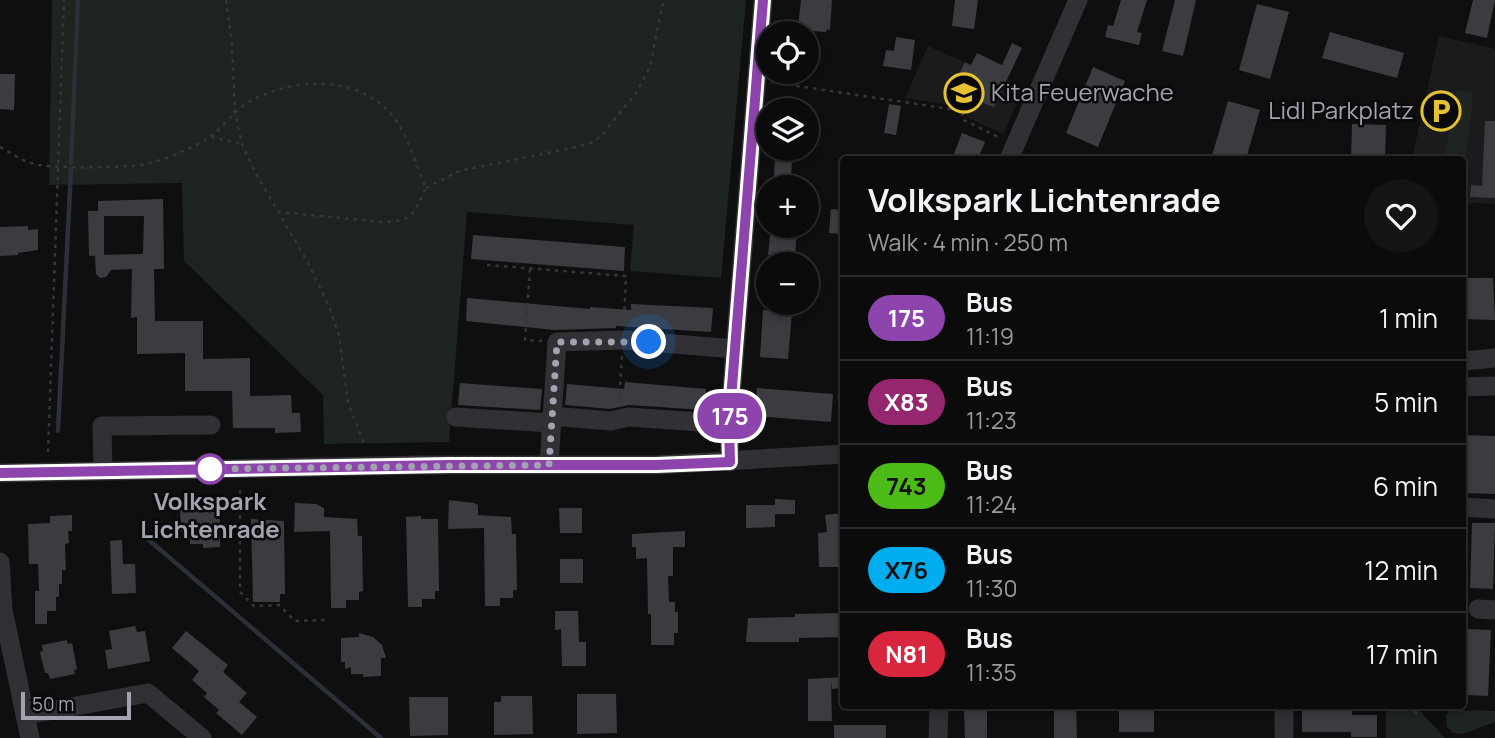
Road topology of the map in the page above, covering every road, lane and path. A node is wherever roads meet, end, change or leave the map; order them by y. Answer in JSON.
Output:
{"nodes":[{"id":1,"x":64,"y":0,"type":"edge"},
{"id":2,"x":226,"y":0,"type":"edge"},
{"id":3,"x":666,"y":0,"type":"edge"},
{"id":4,"x":763,"y":0,"type":"edge"},
{"id":5,"x":1078,"y":0,"type":"edge"},
{"id":6,"x":781,"y":84,"type":"edge"},
{"id":7,"x":235,"y":113,"type":"junction"},
{"id":8,"x":211,"y":137,"type":"junction"},
{"id":9,"x":242,"y":144,"type":"junction"},
{"id":10,"x":0,"y":147,"type":"edge"},
{"id":11,"x":1007,"y":150,"type":"edge"},
{"id":12,"x":59,"y":167,"type":"junction"},
{"id":13,"x":426,"y":188,"type":"junction"},
{"id":14,"x":279,"y":212,"type":"junction"},
{"id":15,"x":487,"y":265,"type":"dead end"},
{"id":16,"x":530,"y":269,"type":"junction"},
{"id":17,"x":623,"y":340,"type":"junction"},
{"id":18,"x":557,"y":342,"type":"junction"},
{"id":19,"x":735,"y":349,"type":"junction"},
{"id":20,"x":1495,"y":358,"type":"edge"},
{"id":21,"x":1466,"y":361,"type":"edge"},
{"id":22,"x":1495,"y":386,"type":"edge"},
{"id":23,"x":1466,"y":387,"type":"edge"},
{"id":24,"x":456,"y":416,"type":"dead end"},
{"id":25,"x":618,"y":419,"type":"junction"},
{"id":26,"x":551,"y":420,"type":"junction"},
{"id":27,"x":729,"y":424,"type":"junction"},
{"id":28,"x":211,"y":425,"type":"dead end"},
{"id":29,"x":365,"y":446,"type":"dead end"},
{"id":30,"x":48,"y":452,"type":"dead end"},
{"id":31,"x":840,"y":454,"type":"edge"},
{"id":32,"x":730,"y":462,"type":"junction"},
{"id":33,"x":549,"y":465,"type":"junction"},
{"id":34,"x":103,"y":471,"type":"junction"},
{"id":35,"x":0,"y":473,"type":"edge"},
{"id":36,"x":240,"y":490,"type":"dead end"},
{"id":37,"x":1466,"y":507,"type":"edge"},
{"id":38,"x":1495,"y":509,"type":"edge"},
{"id":39,"x":0,"y":562,"type":"edge"},
{"id":40,"x":325,"y":620,"type":"dead end"},
{"id":41,"x":939,"y":709,"type":"edge"},
{"id":42,"x":1284,"y":709,"type":"edge"},
{"id":43,"x":1413,"y":709,"type":"edge"},
{"id":44,"x":26,"y":715,"type":"junction"},
{"id":45,"x":1420,"y":717,"type":"dead end"},
{"id":46,"x":30,"y":738,"type":"edge"},
{"id":47,"x":202,"y":738,"type":"edge"},
{"id":48,"x":938,"y":738,"type":"edge"},
{"id":49,"x":1284,"y":738,"type":"edge"}],
"edges":[{"from":1,"to":12,"type":"path"},
{"from":2,"to":7,"type":"path"},
{"from":3,"to":13,"type":"path"},
{"from":4,"to":19,"type":"street"},
{"from":5,"to":11,"type":"street"},
{"from":6,"to":11,"type":"path"},
{"from":7,"to":8,"type":"path"},
{"from":7,"to":9,"type":"path"},
{"from":7,"to":13,"type":"path"},
{"from":8,"to":9,"type":"path"},
{"from":8,"to":12,"type":"path"},
{"from":9,"to":14,"type":"path"},
{"from":10,"to":12,"type":"path"},
{"from":12,"to":30,"type":"path"},
{"from":13,"to":14,"type":"path"},
{"from":14,"to":29,"type":"path"},
{"from":15,"to":16,"type":"path"},
{"from":16,"to":17,"type":"path"},
{"from":16,"to":18,"type":"path"},
{"from":17,"to":18,"type":"street"},
{"from":17,"to":19,"type":"street"},
{"from":17,"to":25,"type":"path"},
{"from":18,"to":26,"type":"street"},
{"from":19,"to":27,"type":"street"},
{"from":20,"to":21,"type":"street"},
{"from":22,"to":23,"type":"street"},
{"from":24,"to":26,"type":"street"},
{"from":25,"to":26,"type":"street"},
{"from":25,"to":27,"type":"street"},
{"from":26,"to":33,"type":"street"},
{"from":27,"to":32,"type":"street"},
{"from":28,"to":34,"type":"street"},
{"from":31,"to":32,"type":"street"},
{"from":32,"to":33,"type":"street"},
{"from":33,"to":34,"type":"street"},
{"from":34,"to":35,"type":"street"},
{"from":36,"to":40,"type":"path"},
{"from":37,"to":38,"type":"street"},
{"from":39,"to":44,"type":"street"},
{"from":41,"to":48,"type":"street"},
{"from":42,"to":49,"type":"street"},
{"from":43,"to":45,"type":"path"},
{"from":44,"to":46,"type":"street"},
{"from":44,"to":47,"type":"street"}]}
